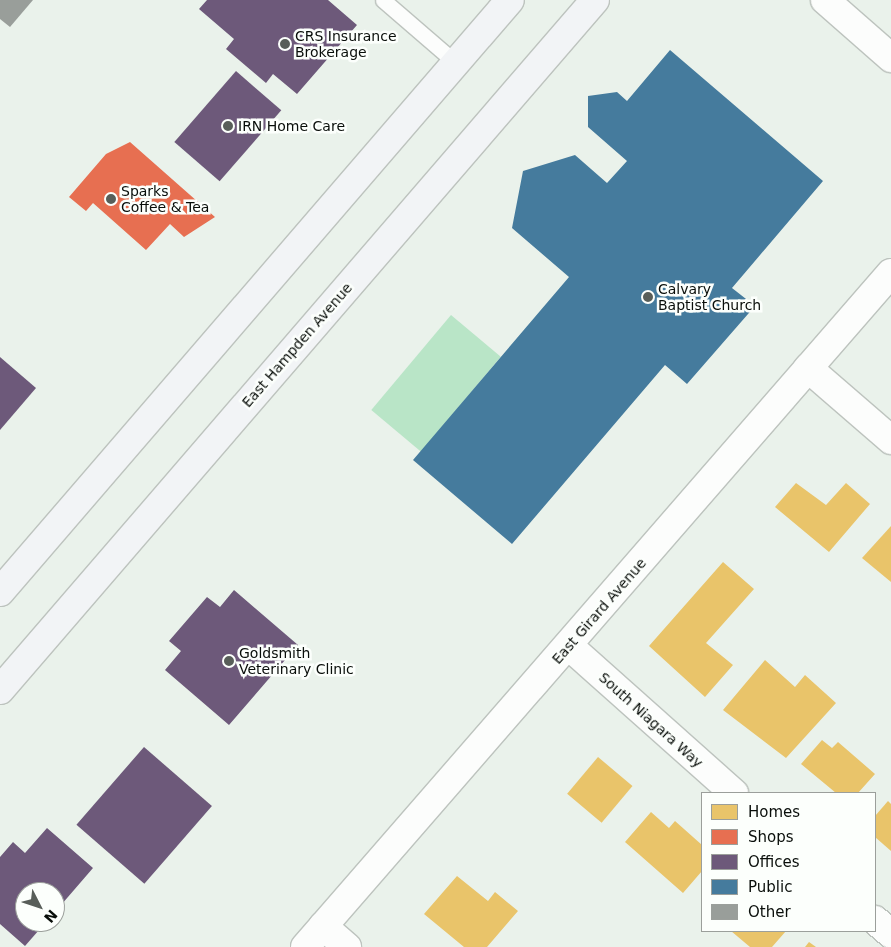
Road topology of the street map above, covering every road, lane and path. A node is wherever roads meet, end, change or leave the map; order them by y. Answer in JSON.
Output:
{"nodes":[{"id":1,"x":382,"y":0,"type":"edge"},
{"id":2,"x":510,"y":0,"type":"edge"},
{"id":3,"x":595,"y":0,"type":"edge"},
{"id":4,"x":825,"y":0,"type":"edge"},
{"id":5,"x":891,"y":58,"type":"edge"},
{"id":6,"x":456,"y":63,"type":"junction"},
{"id":7,"x":891,"y":273,"type":"edge"},
{"id":8,"x":808,"y":368,"type":"junction"},
{"id":9,"x":891,"y":440,"type":"edge"},
{"id":10,"x":0,"y":592,"type":"edge"},
{"id":11,"x":569,"y":646,"type":"junction"},
{"id":12,"x":0,"y":690,"type":"edge"},
{"id":13,"x":733,"y":792,"type":"edge"},
{"id":14,"x":876,"y":921,"type":"edge"},
{"id":15,"x":323,"y":926,"type":"junction"},
{"id":16,"x":891,"y":934,"type":"edge"},
{"id":17,"x":305,"y":947,"type":"edge"},
{"id":18,"x":347,"y":947,"type":"edge"}],
"edges":[{"from":1,"to":6,"type":"lane"},
{"from":2,"to":6,"type":"main road"},
{"from":3,"to":12,"type":"main road","name":"East Hampden Avenue"},
{"from":4,"to":5,"type":"street"},
{"from":6,"to":10,"type":"main road"},
{"from":7,"to":8,"type":"street","name":"East Girard Avenue"},
{"from":8,"to":9,"type":"street"},
{"from":8,"to":11,"type":"street","name":"East Girard Avenue"},
{"from":11,"to":13,"type":"street","name":"South Niagara Way"},
{"from":11,"to":15,"type":"street","name":"East Girard Avenue"},
{"from":14,"to":16,"type":"street"},
{"from":15,"to":17,"type":"street","name":"East Girard Avenue"},
{"from":15,"to":18,"type":"street"}]}
